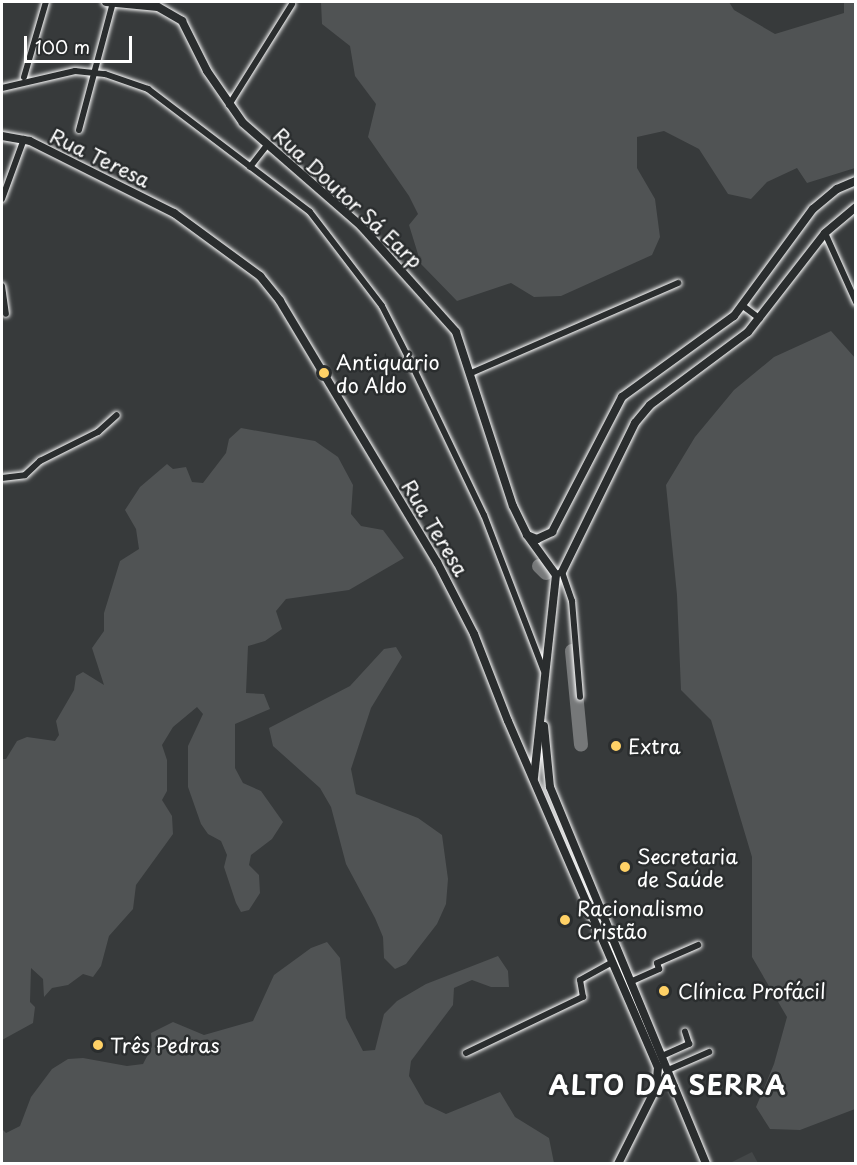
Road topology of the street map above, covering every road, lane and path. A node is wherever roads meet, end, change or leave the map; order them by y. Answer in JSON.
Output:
{"nodes":[{"id":1,"x":46,"y":2,"type":"edge"},
{"id":2,"x":110,"y":2,"type":"edge"},
{"id":3,"x":130,"y":3,"type":"edge"},
{"id":4,"x":160,"y":4,"type":"edge"},
{"id":5,"x":292,"y":4,"type":"dead end"},
{"id":6,"x":94,"y":73,"type":"junction"},
{"id":7,"x":24,"y":77,"type":"dead end"},
{"id":8,"x":2,"y":88,"type":"edge"},
{"id":9,"x":228,"y":105,"type":"junction"},
{"id":10,"x":79,"y":130,"type":"dead end"},
{"id":11,"x":2,"y":136,"type":"edge"},
{"id":12,"x":24,"y":139,"type":"junction"},
{"id":13,"x":267,"y":145,"type":"junction"},
{"id":14,"x":250,"y":167,"type":"junction"},
{"id":15,"x":855,"y":181,"type":"edge"},
{"id":16,"x":2,"y":199,"type":"edge"},
{"id":17,"x":855,"y":207,"type":"edge"},
{"id":18,"x":825,"y":234,"type":"junction"},
{"id":19,"x":678,"y":283,"type":"dead end"},
{"id":20,"x":2,"y":286,"type":"edge"},
{"id":21,"x":855,"y":302,"type":"edge"},
{"id":22,"x":743,"y":306,"type":"junction"},
{"id":23,"x":6,"y":314,"type":"dead end"},
{"id":24,"x":760,"y":319,"type":"junction"},
{"id":25,"x":471,"y":373,"type":"junction"},
{"id":26,"x":117,"y":415,"type":"dead end"},
{"id":27,"x":2,"y":478,"type":"edge"},
{"id":28,"x":552,"y":532,"type":"junction"},
{"id":29,"x":527,"y":535,"type":"junction"},
{"id":30,"x":540,"y":554,"type":"junction"},
{"id":31,"x":559,"y":573,"type":"junction"},
{"id":32,"x":544,"y":671,"type":"junction"},
{"id":33,"x":580,"y":697,"type":"dead end"},
{"id":34,"x":542,"y":720,"type":"junction"},
{"id":35,"x":534,"y":779,"type":"junction"},
{"id":36,"x":550,"y":787,"type":"junction"},
{"id":37,"x":540,"y":792,"type":"junction"},
{"id":38,"x":698,"y":945,"type":"dead end"},
{"id":39,"x":612,"y":962,"type":"junction"},
{"id":40,"x":630,"y":982,"type":"junction"},
{"id":41,"x":686,"y":1032,"type":"dead end"},
{"id":42,"x":709,"y":1052,"type":"dead end"},
{"id":43,"x":466,"y":1053,"type":"dead end"},
{"id":44,"x":662,"y":1056,"type":"junction"},
{"id":45,"x":668,"y":1070,"type":"junction"},
{"id":46,"x":656,"y":1088,"type":"junction"},
{"id":47,"x":676,"y":1094,"type":"junction"},
{"id":48,"x":618,"y":1164,"type":"edge"},
{"id":49,"x":706,"y":1164,"type":"edge"}],
"edges":[{"from":1,"to":7,"type":"street"},
{"from":2,"to":3,"type":"main road","name":"Rua Doutor Sá Earp"},
{"from":2,"to":6,"type":"street"},
{"from":3,"to":4,"type":"main road","name":"Rua Doutor Sá Earp"},
{"from":4,"to":9,"type":"main road","name":"Rua Doutor Sá Earp"},
{"from":5,"to":9,"type":"street"},
{"from":6,"to":8,"type":"street"},
{"from":6,"to":10,"type":"street"},
{"from":6,"to":14,"type":"street"},
{"from":9,"to":13,"type":"main road","name":"Rua Doutor Sá Earp"},
{"from":11,"to":12,"type":"main road","name":"Rua Teresa"},
{"from":12,"to":16,"type":"street"},
{"from":12,"to":35,"type":"main road","name":"Rua Teresa"},
{"from":13,"to":14,"type":"street"},
{"from":13,"to":25,"type":"main road","name":"Rua Doutor Sá Earp"},
{"from":14,"to":32,"type":"street"},
{"from":15,"to":22,"type":"main road"},
{"from":17,"to":18,"type":"main road"},
{"from":18,"to":21,"type":"street"},
{"from":18,"to":24,"type":"main road"},
{"from":19,"to":25,"type":"street"},
{"from":20,"to":23,"type":"street"},
{"from":22,"to":24,"type":"street"},
{"from":22,"to":28,"type":"main road"},
{"from":24,"to":31,"type":"main road"},
{"from":25,"to":29,"type":"main road","name":"Rua Doutor Sá Earp"},
{"from":26,"to":27,"type":"street"},
{"from":28,"to":29,"type":"main road"},
{"from":28,"to":30,"type":"main road"},
{"from":29,"to":30,"type":"main road","name":"Rua Doutor Sá Earp"},
{"from":30,"to":31,"type":"main road","name":"Rua Doutor Sá Earp"},
{"from":31,"to":32,"type":"main road"},
{"from":31,"to":33,"type":"street"},
{"from":32,"to":34,"type":"main road"},
{"from":34,"to":35,"type":"main road"},
{"from":34,"to":36,"type":"main road"},
{"from":35,"to":37,"type":"main road","name":"Rua Teresa"},
{"from":36,"to":37,"type":"main road"},
{"from":36,"to":40,"type":"main road"},
{"from":37,"to":39,"type":"main road","name":"Rua Teresa"},
{"from":38,"to":40,"type":"street"},
{"from":39,"to":43,"type":"street"},
{"from":39,"to":46,"type":"main road","name":"Rua Teresa"},
{"from":40,"to":44,"type":"main road"},
{"from":41,"to":44,"type":"street"},
{"from":42,"to":45,"type":"street"},
{"from":44,"to":45,"type":"main road"},
{"from":45,"to":47,"type":"main road"},
{"from":46,"to":47,"type":"main road"},
{"from":46,"to":48,"type":"main road"},
{"from":47,"to":49,"type":"main road"}]}
